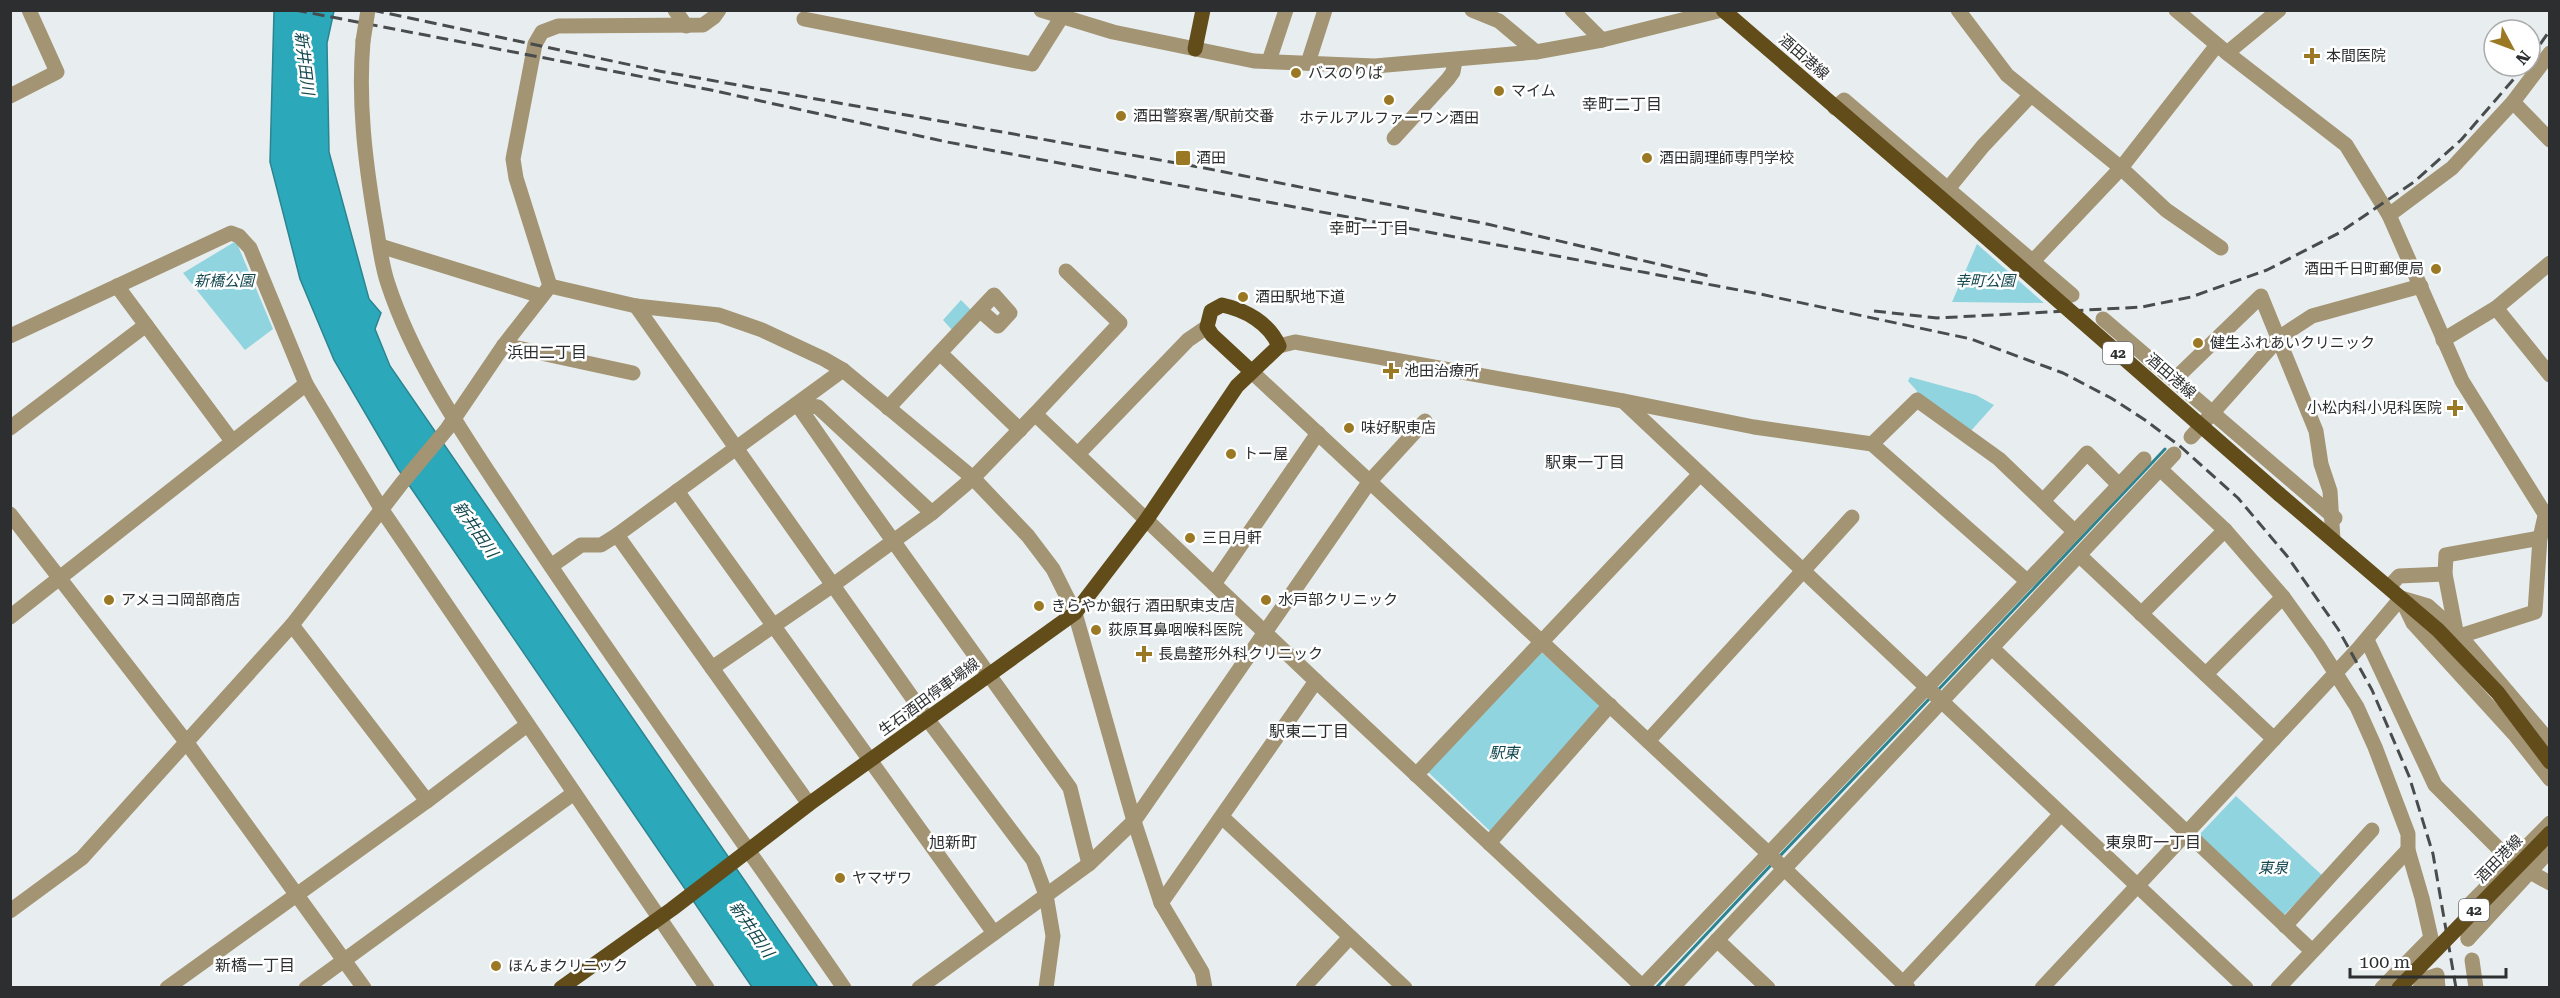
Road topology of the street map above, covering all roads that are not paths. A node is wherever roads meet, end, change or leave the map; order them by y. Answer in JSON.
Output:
{"nodes":[{"id":1,"x":29,"y":10,"type":"edge"},
{"id":2,"x":368,"y":10,"type":"edge"},
{"id":3,"x":675,"y":10,"type":"edge"},
{"id":4,"x":718,"y":10,"type":"edge"},
{"id":5,"x":1041,"y":10,"type":"edge"},
{"id":6,"x":1203,"y":10,"type":"edge"},
{"id":7,"x":1286,"y":10,"type":"edge"},
{"id":8,"x":1325,"y":10,"type":"edge"},
{"id":9,"x":1472,"y":10,"type":"edge"},
{"id":10,"x":1572,"y":10,"type":"edge"},
{"id":11,"x":1723,"y":10,"type":"edge"},
{"id":12,"x":1958,"y":10,"type":"edge"},
{"id":13,"x":2176,"y":10,"type":"edge"},
{"id":14,"x":2279,"y":10,"type":"edge"},
{"id":15,"x":1061,"y":14,"type":"edge"},
{"id":16,"x":804,"y":19,"type":"dead end"},
{"id":17,"x":686,"y":26,"type":"junction"},
{"id":18,"x":1602,"y":40,"type":"junction"},
{"id":19,"x":1196,"y":49,"type":"junction"},
{"id":20,"x":2222,"y":49,"type":"junction"},
{"id":21,"x":1536,"y":52,"type":"junction"},
{"id":22,"x":2550,"y":53,"type":"edge"},
{"id":23,"x":1455,"y":61,"type":"junction"},
{"id":24,"x":1269,"y":62,"type":"junction"},
{"id":25,"x":1308,"y":63,"type":"junction"},
{"id":26,"x":2031,"y":95,"type":"junction"},
{"id":27,"x":10,"y":96,"type":"edge"},
{"id":28,"x":2513,"y":102,"type":"junction"},
{"id":29,"x":1835,"y":108,"type":"junction"},
{"id":30,"x":1394,"y":138,"type":"dead end"},
{"id":31,"x":2550,"y":140,"type":"edge"},
{"id":32,"x":2121,"y":168,"type":"junction"},
{"id":33,"x":1947,"y":190,"type":"junction"},
{"id":34,"x":2389,"y":215,"type":"junction"},
{"id":35,"x":380,"y":246,"type":"junction"},
{"id":36,"x":2221,"y":248,"type":"dead end"},
{"id":37,"x":2034,"y":260,"type":"junction"},
{"id":38,"x":2550,"y":263,"type":"edge"},
{"id":39,"x":1066,"y":271,"type":"dead end"},
{"id":40,"x":117,"y":286,"type":"junction"},
{"id":41,"x":2421,"y":286,"type":"junction"},
{"id":42,"x":546,"y":291,"type":"junction"},
{"id":43,"x":2072,"y":295,"type":"dead end"},
{"id":44,"x":636,"y":306,"type":"junction"},
{"id":45,"x":2496,"y":308,"type":"junction"},
{"id":46,"x":978,"y":313,"type":"dead end"},
{"id":47,"x":2103,"y":319,"type":"dead end"},
{"id":48,"x":146,"y":325,"type":"junction"},
{"id":49,"x":1207,"y":327,"type":"junction"},
{"id":50,"x":10,"y":336,"type":"edge"},
{"id":51,"x":2280,"y":337,"type":"junction"},
{"id":52,"x":2443,"y":340,"type":"junction"},
{"id":53,"x":504,"y":345,"type":"junction"},
{"id":54,"x":1280,"y":346,"type":"junction"},
{"id":55,"x":940,"y":353,"type":"junction"},
{"id":56,"x":843,"y":370,"type":"junction"},
{"id":57,"x":1252,"y":372,"type":"junction"},
{"id":58,"x":633,"y":373,"type":"dead end"},
{"id":59,"x":2550,"y":375,"type":"edge"},
{"id":60,"x":2175,"y":380,"type":"junction"},
{"id":61,"x":306,"y":384,"type":"junction"},
{"id":62,"x":1623,"y":401,"type":"junction"},
{"id":63,"x":797,"y":404,"type":"junction"},
{"id":64,"x":888,"y":408,"type":"junction"},
{"id":65,"x":2213,"y":412,"type":"junction"},
{"id":66,"x":1035,"y":414,"type":"junction"},
{"id":67,"x":1425,"y":421,"type":"dead end"},
{"id":68,"x":450,"y":424,"type":"junction"},
{"id":69,"x":10,"y":428,"type":"edge"},
{"id":70,"x":1020,"y":430,"type":"junction"},
{"id":71,"x":1318,"y":433,"type":"junction"},
{"id":72,"x":2192,"y":437,"type":"dead end"},
{"id":73,"x":232,"y":441,"type":"junction"},
{"id":74,"x":1872,"y":444,"type":"junction"},
{"id":75,"x":736,"y":448,"type":"junction"},
{"id":76,"x":1078,"y":454,"type":"junction"},
{"id":77,"x":2174,"y":454,"type":"dead end"},
{"id":78,"x":2144,"y":459,"type":"dead end"},
{"id":79,"x":2160,"y":469,"type":"junction"},
{"id":80,"x":1700,"y":474,"type":"junction"},
{"id":81,"x":973,"y":478,"type":"junction"},
{"id":82,"x":1370,"y":481,"type":"junction"},
{"id":83,"x":2120,"y":485,"type":"junction"},
{"id":84,"x":677,"y":491,"type":"junction"},
{"id":85,"x":2043,"y":501,"type":"junction"},
{"id":86,"x":2100,"y":505,"type":"junction"},
{"id":87,"x":382,"y":510,"type":"junction"},
{"id":88,"x":932,"y":513,"type":"junction"},
{"id":89,"x":10,"y":514,"type":"edge"},
{"id":90,"x":1852,"y":517,"type":"dead end"},
{"id":91,"x":2548,"y":517,"type":"edge"},
{"id":92,"x":2114,"y":518,"type":"junction"},
{"id":93,"x":1147,"y":519,"type":"junction"},
{"id":94,"x":2336,"y":519,"type":"junction"},
{"id":95,"x":2225,"y":530,"type":"junction"},
{"id":96,"x":2075,"y":532,"type":"junction"},
{"id":97,"x":617,"y":536,"type":"junction"},
{"id":98,"x":2540,"y":538,"type":"junction"},
{"id":99,"x":894,"y":540,"type":"junction"},
{"id":100,"x":2333,"y":540,"type":"junction"},
{"id":101,"x":2079,"y":555,"type":"junction"},
{"id":102,"x":551,"y":566,"type":"junction"},
{"id":103,"x":1803,"y":571,"type":"junction"},
{"id":104,"x":2445,"y":574,"type":"junction"},
{"id":105,"x":62,"y":578,"type":"junction"},
{"id":106,"x":2027,"y":581,"type":"junction"},
{"id":107,"x":1214,"y":584,"type":"junction"},
{"id":108,"x":833,"y":585,"type":"junction"},
{"id":109,"x":2389,"y":587,"type":"junction"},
{"id":110,"x":2283,"y":597,"type":"junction"},
{"id":111,"x":2401,"y":598,"type":"junction"},
{"id":112,"x":1075,"y":613,"type":"junction"},
{"id":113,"x":2141,"y":614,"type":"junction"},
{"id":114,"x":10,"y":617,"type":"edge"},
{"id":115,"x":292,"y":625,"type":"junction"},
{"id":116,"x":773,"y":627,"type":"junction"},
{"id":117,"x":1265,"y":632,"type":"junction"},
{"id":118,"x":2458,"y":634,"type":"junction"},
{"id":119,"x":2367,"y":640,"type":"junction"},
{"id":120,"x":1541,"y":641,"type":"junction"},
{"id":121,"x":1992,"y":648,"type":"junction"},
{"id":122,"x":712,"y":668,"type":"junction"},
{"id":123,"x":2205,"y":674,"type":"junction"},
{"id":124,"x":2335,"y":674,"type":"junction"},
{"id":125,"x":990,"y":675,"type":"junction"},
{"id":126,"x":1316,"y":681,"type":"junction"},
{"id":127,"x":1926,"y":687,"type":"junction"},
{"id":128,"x":1941,"y":702,"type":"junction"},
{"id":129,"x":1610,"y":705,"type":"junction"},
{"id":130,"x":928,"y":720,"type":"junction"},
{"id":131,"x":527,"y":725,"type":"junction"},
{"id":132,"x":2274,"y":739,"type":"junction"},
{"id":133,"x":1648,"y":741,"type":"junction"},
{"id":134,"x":2550,"y":742,"type":"edge"},
{"id":135,"x":188,"y":743,"type":"junction"},
{"id":136,"x":870,"y":762,"type":"junction"},
{"id":137,"x":2550,"y":762,"type":"edge"},
{"id":138,"x":1416,"y":775,"type":"junction"},
{"id":139,"x":2550,"y":779,"type":"edge"},
{"id":140,"x":574,"y":794,"type":"junction"},
{"id":141,"x":427,"y":801,"type":"junction"},
{"id":142,"x":809,"y":804,"type":"junction"},
{"id":143,"x":2061,"y":814,"type":"junction"},
{"id":144,"x":1222,"y":817,"type":"junction"},
{"id":145,"x":1134,"y":822,"type":"junction"},
{"id":146,"x":2550,"y":823,"type":"edge"},
{"id":147,"x":2372,"y":830,"type":"dead end"},
{"id":148,"x":2187,"y":833,"type":"junction"},
{"id":149,"x":2550,"y":833,"type":"edge"},
{"id":150,"x":1489,"y":843,"type":"junction"},
{"id":151,"x":2408,"y":850,"type":"junction"},
{"id":152,"x":2550,"y":850,"type":"edge"},
{"id":153,"x":744,"y":853,"type":"junction"},
{"id":154,"x":1768,"y":853,"type":"junction"},
{"id":155,"x":2512,"y":862,"type":"junction"},
{"id":156,"x":1089,"y":864,"type":"junction"},
{"id":157,"x":1784,"y":868,"type":"junction"},
{"id":158,"x":2530,"y":872,"type":"junction"},
{"id":159,"x":2550,"y":883,"type":"edge"},
{"id":160,"x":2137,"y":886,"type":"junction"},
{"id":161,"x":296,"y":894,"type":"junction"},
{"id":162,"x":1046,"y":895,"type":"junction"},
{"id":163,"x":1161,"y":903,"type":"junction"},
{"id":164,"x":11,"y":908,"type":"edge"},
{"id":165,"x":665,"y":913,"type":"junction"},
{"id":166,"x":2285,"y":926,"type":"junction"},
{"id":167,"x":994,"y":933,"type":"junction"},
{"id":168,"x":1350,"y":937,"type":"junction"},
{"id":169,"x":1717,"y":940,"type":"junction"},
{"id":170,"x":2420,"y":950,"type":"junction"},
{"id":171,"x":2312,"y":951,"type":"junction"},
{"id":172,"x":344,"y":960,"type":"junction"},
{"id":173,"x":2472,"y":960,"type":"dead end"},
{"id":174,"x":2429,"y":984,"type":"edge"},
{"id":175,"x":1906,"y":985,"type":"edge"},
{"id":176,"x":167,"y":987,"type":"edge"},
{"id":177,"x":306,"y":987,"type":"edge"},
{"id":178,"x":364,"y":987,"type":"edge"},
{"id":179,"x":561,"y":987,"type":"edge"},
{"id":180,"x":707,"y":987,"type":"edge"},
{"id":181,"x":844,"y":987,"type":"edge"},
{"id":182,"x":919,"y":987,"type":"edge"},
{"id":183,"x":1046,"y":987,"type":"edge"},
{"id":184,"x":1205,"y":987,"type":"edge"},
{"id":185,"x":1303,"y":987,"type":"edge"},
{"id":186,"x":1405,"y":987,"type":"edge"},
{"id":187,"x":1642,"y":987,"type":"edge"},
{"id":188,"x":1672,"y":987,"type":"edge"},
{"id":189,"x":1768,"y":987,"type":"edge"},
{"id":190,"x":2042,"y":987,"type":"edge"},
{"id":191,"x":2246,"y":987,"type":"edge"},
{"id":192,"x":2278,"y":987,"type":"edge"},
{"id":193,"x":2382,"y":987,"type":"edge"},
{"id":194,"x":2399,"y":987,"type":"edge"},
{"id":195,"x":2476,"y":987,"type":"edge"}],
"edges":[{"from":1,"to":27,"type":"street"},
{"from":2,"to":35,"type":"street","bridge":true},
{"from":3,"to":17,"type":"street"},
{"from":4,"to":17,"type":"street"},
{"from":5,"to":15,"type":"street"},
{"from":6,"to":19,"type":"main road"},
{"from":7,"to":24,"type":"street"},
{"from":8,"to":25,"type":"street"},
{"from":9,"to":21,"type":"street"},
{"from":10,"to":18,"type":"street"},
{"from":11,"to":18,"type":"street"},
{"from":11,"to":29,"type":"main road","name":"酒田港線","number":"42"},
{"from":12,"to":26,"type":"street"},
{"from":13,"to":20,"type":"street"},
{"from":14,"to":20,"type":"street"},
{"from":15,"to":16,"type":"street"},
{"from":15,"to":19,"type":"street"},
{"from":17,"to":42,"type":"street"},
{"from":18,"to":21,"type":"street"},
{"from":19,"to":24,"type":"street"},
{"from":20,"to":32,"type":"street"},
{"from":20,"to":34,"type":"street"},
{"from":21,"to":23,"type":"street"},
{"from":22,"to":28,"type":"street"},
{"from":23,"to":25,"type":"street"},
{"from":23,"to":30,"type":"street"},
{"from":24,"to":25,"type":"street"},
{"from":26,"to":32,"type":"street"},
{"from":26,"to":33,"type":"street"},
{"from":28,"to":31,"type":"street"},
{"from":28,"to":34,"type":"street"},
{"from":29,"to":33,"type":"street"},
{"from":29,"to":100,"type":"main road","name":"酒田港線","number":"42","bridge":true},
{"from":32,"to":36,"type":"street"},
{"from":32,"to":37,"type":"street"},
{"from":33,"to":37,"type":"street"},
{"from":34,"to":41,"type":"street"},
{"from":35,"to":42,"type":"street"},
{"from":35,"to":68,"type":"street"},
{"from":37,"to":43,"type":"street"},
{"from":38,"to":45,"type":"street"},
{"from":39,"to":66,"type":"street"},
{"from":40,"to":48,"type":"street"},
{"from":40,"to":50,"type":"street"},
{"from":40,"to":61,"type":"street"},
{"from":41,"to":51,"type":"street"},
{"from":41,"to":52,"type":"street"},
{"from":42,"to":44,"type":"street"},
{"from":42,"to":53,"type":"street"},
{"from":44,"to":56,"type":"street"},
{"from":44,"to":75,"type":"street"},
{"from":45,"to":52,"type":"street"},
{"from":45,"to":59,"type":"street"},
{"from":46,"to":55,"type":"street"},
{"from":47,"to":60,"type":"street"},
{"from":48,"to":69,"type":"street"},
{"from":48,"to":73,"type":"street"},
{"from":49,"to":54,"type":"main road"},
{"from":49,"to":57,"type":"main road"},
{"from":49,"to":76,"type":"street"},
{"from":51,"to":60,"type":"street"},
{"from":51,"to":65,"type":"street"},
{"from":51,"to":94,"type":"street"},
{"from":52,"to":91,"type":"street"},
{"from":53,"to":58,"type":"street"},
{"from":53,"to":68,"type":"street"},
{"from":54,"to":57,"type":"main road","name":"生石酒田停車場線"},
{"from":54,"to":62,"type":"street"},
{"from":55,"to":64,"type":"street"},
{"from":55,"to":70,"type":"street"},
{"from":56,"to":63,"type":"street"},
{"from":56,"to":64,"type":"street"},
{"from":57,"to":71,"type":"street"},
{"from":57,"to":93,"type":"main road","name":"生石酒田停車場線"},
{"from":60,"to":65,"type":"street"},
{"from":61,"to":73,"type":"street"},
{"from":61,"to":87,"type":"street"},
{"from":62,"to":74,"type":"street"},
{"from":62,"to":80,"type":"street"},
{"from":63,"to":75,"type":"street"},
{"from":63,"to":88,"type":"street"},
{"from":63,"to":99,"type":"street"},
{"from":64,"to":81,"type":"street"},
{"from":65,"to":72,"type":"street"},
{"from":65,"to":94,"type":"street"},
{"from":66,"to":70,"type":"street"},
{"from":66,"to":76,"type":"street"},
{"from":67,"to":82,"type":"street"},
{"from":68,"to":87,"type":"street"},
{"from":68,"to":102,"type":"street"},
{"from":70,"to":81,"type":"street"},
{"from":71,"to":82,"type":"street"},
{"from":71,"to":107,"type":"street"},
{"from":73,"to":105,"type":"street"},
{"from":74,"to":85,"type":"street"},
{"from":74,"to":106,"type":"street"},
{"from":75,"to":84,"type":"street"},
{"from":75,"to":108,"type":"street"},
{"from":76,"to":93,"type":"street"},
{"from":77,"to":79,"type":"street"},
{"from":78,"to":83,"type":"street"},
{"from":79,"to":92,"type":"street"},
{"from":79,"to":95,"type":"street"},
{"from":80,"to":103,"type":"street"},
{"from":80,"to":120,"type":"street"},
{"from":81,"to":88,"type":"street"},
{"from":81,"to":112,"type":"street"},
{"from":82,"to":117,"type":"street"},
{"from":82,"to":120,"type":"street"},
{"from":83,"to":85,"type":"street"},
{"from":83,"to":86,"type":"street"},
{"from":84,"to":97,"type":"street"},
{"from":84,"to":116,"type":"street"},
{"from":85,"to":96,"type":"street"},
{"from":86,"to":92,"type":"street"},
{"from":86,"to":96,"type":"street"},
{"from":87,"to":115,"type":"street"},
{"from":87,"to":131,"type":"street"},
{"from":88,"to":99,"type":"street"},
{"from":89,"to":105,"type":"street"},
{"from":90,"to":103,"type":"street"},
{"from":91,"to":98,"type":"street"},
{"from":92,"to":101,"type":"street"},
{"from":93,"to":107,"type":"street"},
{"from":93,"to":112,"type":"main road","name":"生石酒田停車場線"},
{"from":94,"to":100,"type":"street"},
{"from":95,"to":110,"type":"street"},
{"from":95,"to":113,"type":"street"},
{"from":96,"to":106,"type":"street"},
{"from":97,"to":102,"type":"street"},
{"from":97,"to":122,"type":"street"},
{"from":98,"to":104,"type":"street"},
{"from":98,"to":118,"type":"street"},
{"from":99,"to":108,"type":"street"},
{"from":99,"to":125,"type":"street"},
{"from":100,"to":109,"type":"main road","name":"酒田港線","number":"42"},
{"from":101,"to":113,"type":"street"},
{"from":101,"to":121,"type":"street"},
{"from":102,"to":153,"type":"street"},
{"from":103,"to":127,"type":"street"},
{"from":103,"to":133,"type":"street"},
{"from":104,"to":109,"type":"street"},
{"from":104,"to":118,"type":"street"},
{"from":105,"to":114,"type":"street"},
{"from":105,"to":135,"type":"street"},
{"from":106,"to":127,"type":"street"},
{"from":107,"to":117,"type":"street"},
{"from":108,"to":116,"type":"street"},
{"from":108,"to":130,"type":"street"},
{"from":109,"to":111,"type":"main road","name":"酒田港線","number":"42"},
{"from":110,"to":123,"type":"street"},
{"from":110,"to":124,"type":"street"},
{"from":111,"to":118,"type":"street"},
{"from":111,"to":119,"type":"street"},
{"from":111,"to":137,"type":"main road","name":"酒田港線","number":"42"},
{"from":111,"to":139,"type":"street"},
{"from":112,"to":125,"type":"main road","name":"生石酒田停車場線"},
{"from":112,"to":145,"type":"street"},
{"from":113,"to":123,"type":"street"},
{"from":115,"to":135,"type":"street"},
{"from":115,"to":141,"type":"street"},
{"from":116,"to":122,"type":"street"},
{"from":116,"to":136,"type":"street"},
{"from":117,"to":126,"type":"street"},
{"from":117,"to":145,"type":"street"},
{"from":118,"to":134,"type":"street"},
{"from":119,"to":124,"type":"street"},
{"from":119,"to":155,"type":"street"},
{"from":120,"to":129,"type":"street"},
{"from":120,"to":138,"type":"street"},
{"from":121,"to":128,"type":"street"},
{"from":121,"to":148,"type":"street"},
{"from":122,"to":142,"type":"street"},
{"from":123,"to":132,"type":"street"},
{"from":124,"to":132,"type":"street"},
{"from":124,"to":151,"type":"street"},
{"from":125,"to":130,"type":"main road","name":"生石酒田停車場線"},
{"from":125,"to":156,"type":"street"},
{"from":126,"to":138,"type":"street"},
{"from":126,"to":144,"type":"street"},
{"from":127,"to":128,"type":"street"},
{"from":127,"to":154,"type":"street"},
{"from":128,"to":143,"type":"street"},
{"from":128,"to":157,"type":"street"},
{"from":129,"to":133,"type":"street"},
{"from":129,"to":150,"type":"street"},
{"from":130,"to":136,"type":"main road","name":"生石酒田停車場線"},
{"from":130,"to":162,"type":"street"},
{"from":131,"to":140,"type":"street"},
{"from":131,"to":141,"type":"street"},
{"from":132,"to":148,"type":"street"},
{"from":133,"to":154,"type":"street"},
{"from":135,"to":161,"type":"street"},
{"from":135,"to":164,"type":"street"},
{"from":136,"to":142,"type":"main road","name":"生石酒田停車場線"},
{"from":136,"to":167,"type":"street"},
{"from":138,"to":150,"type":"street"},
{"from":140,"to":165,"type":"street"},
{"from":140,"to":172,"type":"street"},
{"from":141,"to":161,"type":"street"},
{"from":142,"to":153,"type":"main road","name":"生石酒田停車場線"},
{"from":143,"to":160,"type":"street"},
{"from":143,"to":175,"type":"street"},
{"from":144,"to":163,"type":"street"},
{"from":144,"to":168,"type":"street"},
{"from":145,"to":156,"type":"street"},
{"from":145,"to":163,"type":"street"},
{"from":146,"to":155,"type":"street"},
{"from":147,"to":166,"type":"street"},
{"from":148,"to":160,"type":"street"},
{"from":148,"to":166,"type":"street"},
{"from":149,"to":194,"type":"main road","name":"酒田港線","number":"42","bridge":true},
{"from":150,"to":187,"type":"street"},
{"from":151,"to":170,"type":"street"},
{"from":151,"to":171,"type":"street"},
{"from":152,"to":158,"type":"street"},
{"from":153,"to":165,"type":"main road","name":"生石酒田停車場線"},
{"from":153,"to":181,"type":"street"},
{"from":154,"to":157,"type":"street"},
{"from":154,"to":187,"type":"street"},
{"from":155,"to":158,"type":"street"},
{"from":156,"to":162,"type":"street"},
{"from":157,"to":169,"type":"street"},
{"from":157,"to":175,"type":"street"},
{"from":158,"to":159,"type":"street"},
{"from":160,"to":190,"type":"street"},
{"from":160,"to":191,"type":"street"},
{"from":161,"to":172,"type":"street"},
{"from":161,"to":176,"type":"street"},
{"from":162,"to":167,"type":"street"},
{"from":162,"to":183,"type":"street"},
{"from":163,"to":184,"type":"street"},
{"from":165,"to":179,"type":"main road","name":"生石酒田停車場線"},
{"from":165,"to":180,"type":"street"},
{"from":166,"to":171,"type":"street"},
{"from":167,"to":182,"type":"street"},
{"from":168,"to":185,"type":"street"},
{"from":168,"to":186,"type":"street"},
{"from":169,"to":188,"type":"street"},
{"from":169,"to":189,"type":"street"},
{"from":170,"to":174,"type":"street"},
{"from":170,"to":193,"type":"street"},
{"from":171,"to":192,"type":"street"},
{"from":172,"to":177,"type":"street"},
{"from":172,"to":178,"type":"street"},
{"from":173,"to":195,"type":"street"}]}
